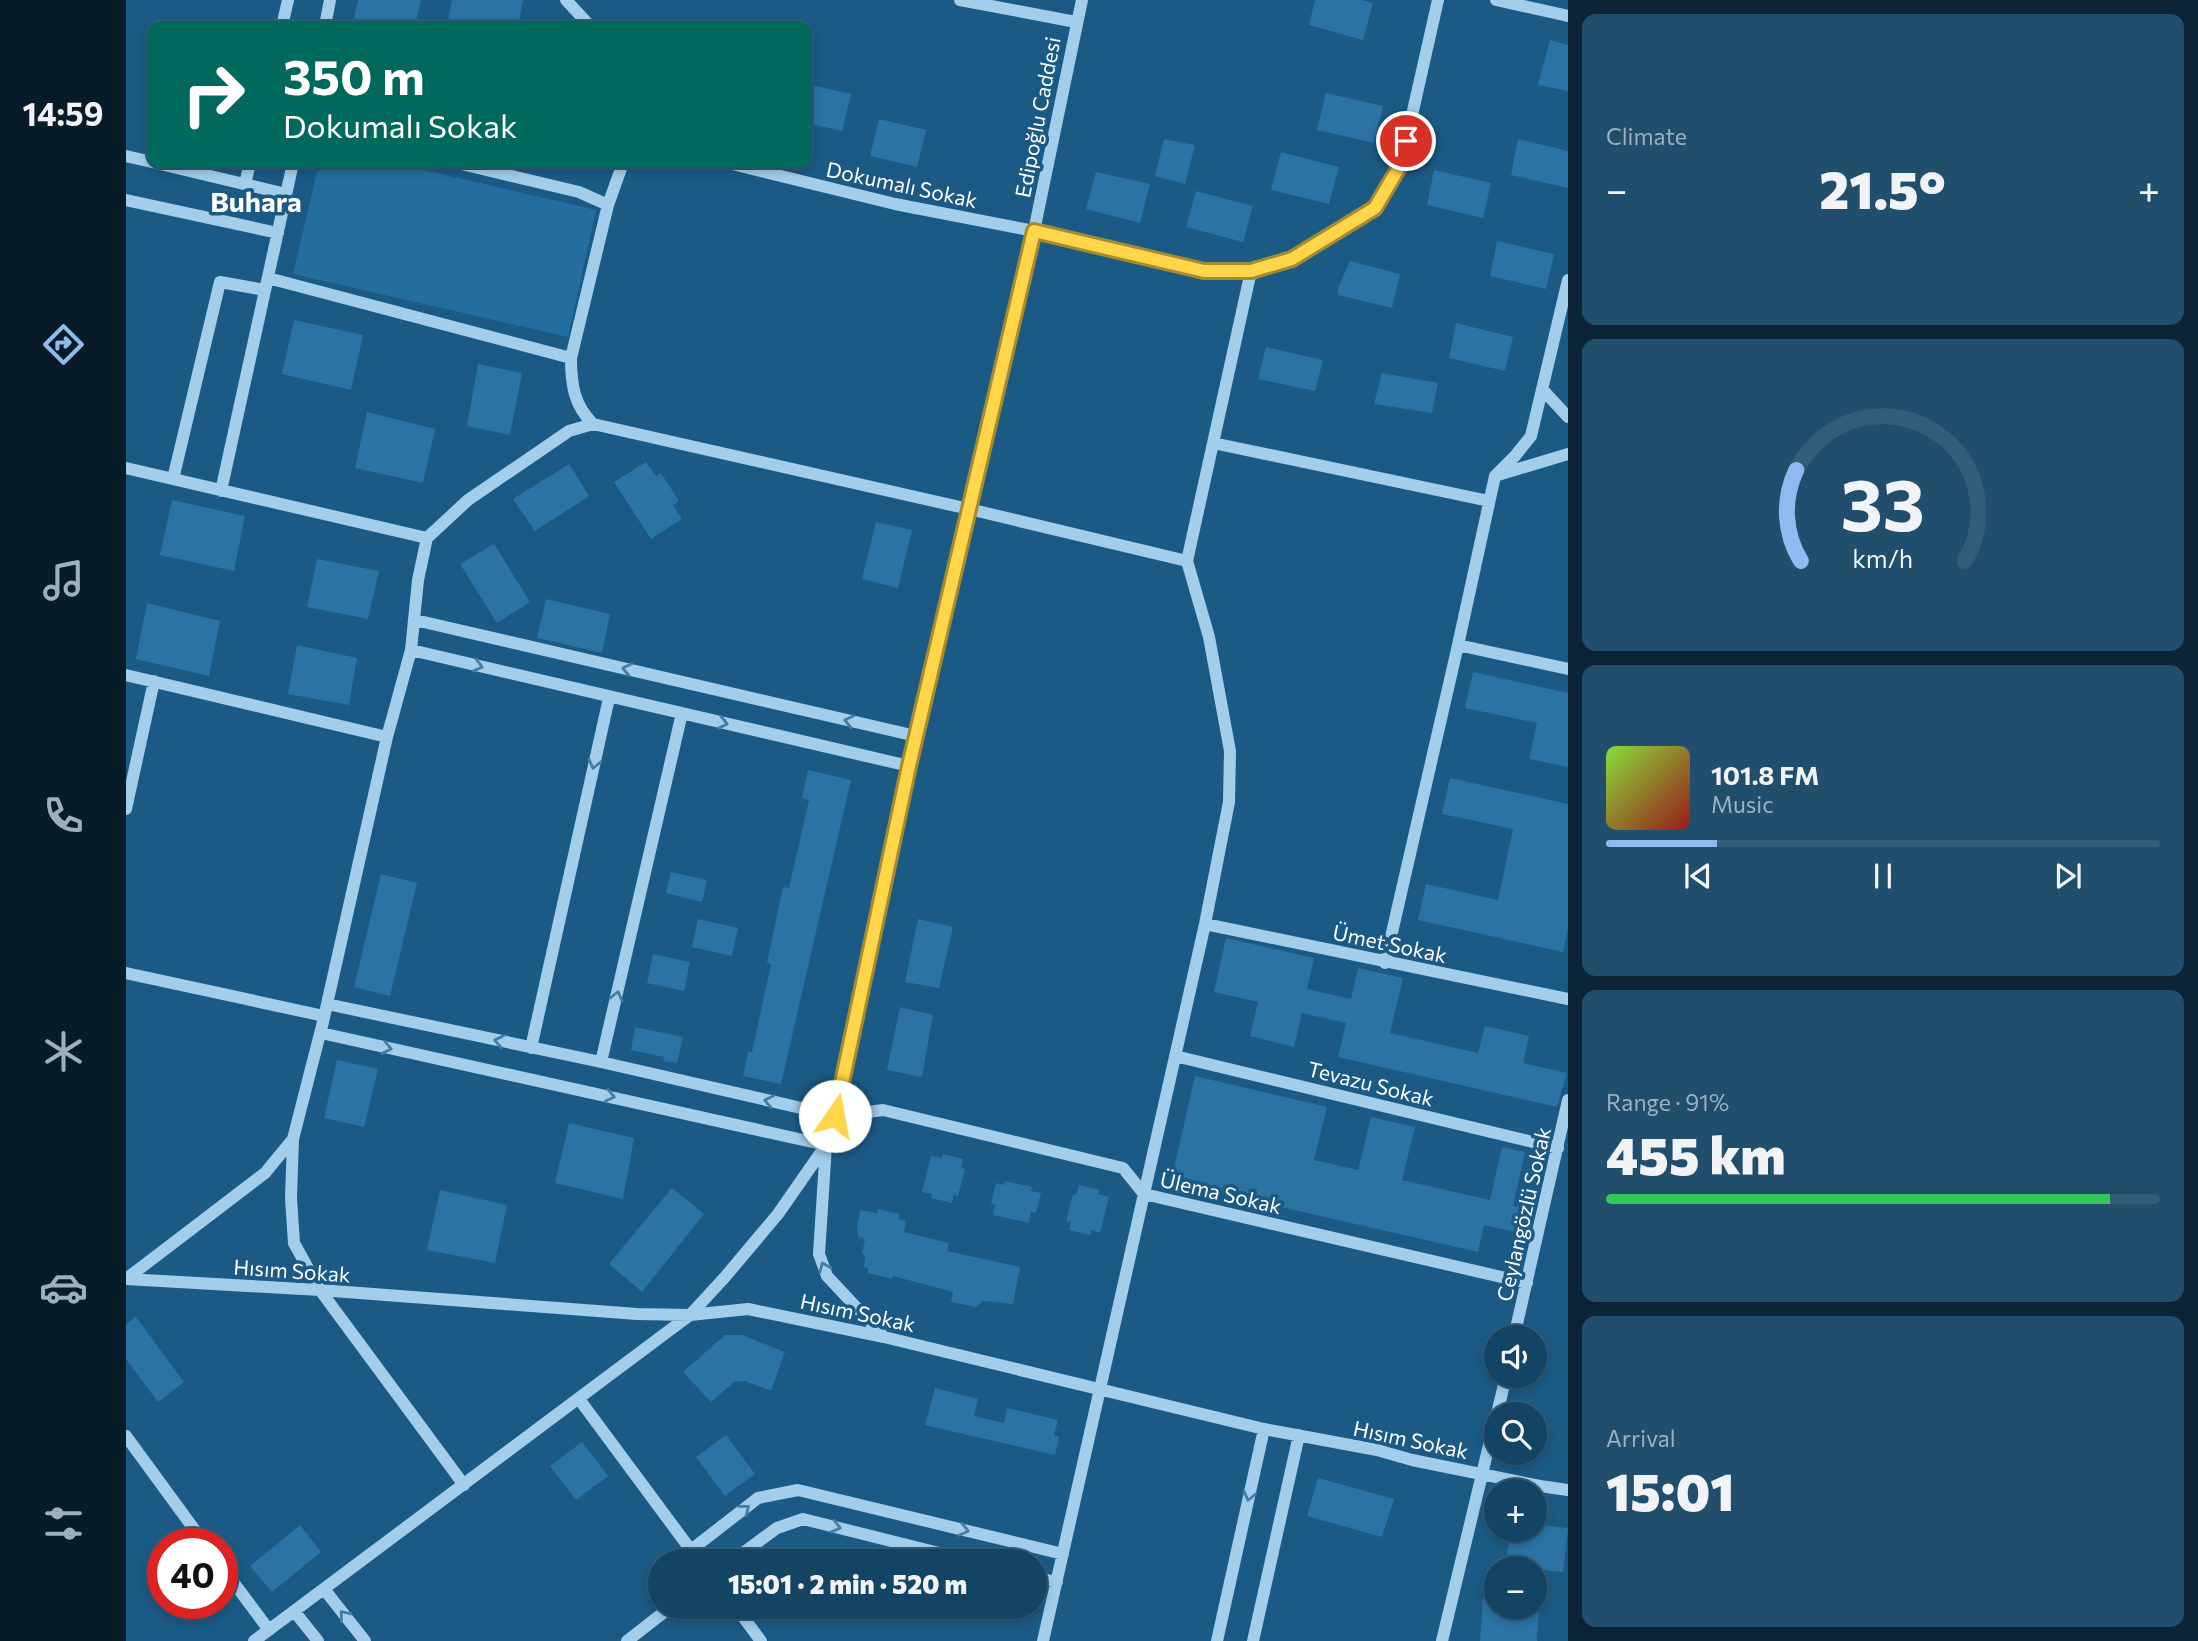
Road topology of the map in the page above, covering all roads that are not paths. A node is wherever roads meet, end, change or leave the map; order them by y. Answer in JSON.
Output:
{"nodes":[{"id":1,"x":288,"y":0,"type":"edge"},
{"id":2,"x":330,"y":0,"type":"edge"},
{"id":3,"x":566,"y":0,"type":"edge"},
{"id":4,"x":960,"y":0,"type":"edge"},
{"id":5,"x":1082,"y":0,"type":"edge"},
{"id":6,"x":1438,"y":0,"type":"edge"},
{"id":7,"x":1496,"y":0,"type":"edge"},
{"id":8,"x":1568,"y":16,"type":"edge"},
{"id":9,"x":283,"y":21,"type":"edge"},
{"id":10,"x":325,"y":21,"type":"edge"},
{"id":11,"x":585,"y":21,"type":"edge"},
{"id":12,"x":1076,"y":22,"type":"junction"},
{"id":13,"x":126,"y":156,"type":"edge"},
{"id":14,"x":147,"y":160,"type":"edge"},
{"id":15,"x":179,"y":168,"type":"edge"},
{"id":16,"x":249,"y":168,"type":"edge"},
{"id":17,"x":292,"y":168,"type":"edge"},
{"id":18,"x":478,"y":168,"type":"edge"},
{"id":19,"x":621,"y":168,"type":"edge"},
{"id":20,"x":748,"y":168,"type":"edge"},
{"id":21,"x":245,"y":184,"type":"junction"},
{"id":22,"x":286,"y":194,"type":"junction"},
{"id":23,"x":126,"y":200,"type":"edge"},
{"id":24,"x":608,"y":205,"type":"junction"},
{"id":25,"x":1034,"y":231,"type":"junction"},
{"id":26,"x":278,"y":233,"type":"junction"},
{"id":27,"x":1251,"y":271,"type":"junction"},
{"id":28,"x":1568,"y":280,"type":"edge"},
{"id":29,"x":267,"y":284,"type":"junction"},
{"id":30,"x":571,"y":358,"type":"junction"},
{"id":31,"x":1542,"y":389,"type":"junction"},
{"id":32,"x":1568,"y":417,"type":"edge"},
{"id":33,"x":593,"y":424,"type":"junction"},
{"id":34,"x":1213,"y":443,"type":"junction"},
{"id":35,"x":1568,"y":454,"type":"edge"},
{"id":36,"x":126,"y":468,"type":"edge"},
{"id":37,"x":1495,"y":476,"type":"junction"},
{"id":38,"x":173,"y":479,"type":"junction"},
{"id":39,"x":221,"y":491,"type":"junction"},
{"id":40,"x":1489,"y":500,"type":"junction"},
{"id":41,"x":970,"y":509,"type":"junction"},
{"id":42,"x":428,"y":538,"type":"junction"},
{"id":43,"x":1187,"y":561,"type":"junction"},
{"id":44,"x":415,"y":620,"type":"junction"},
{"id":45,"x":1458,"y":645,"type":"junction"},
{"id":46,"x":411,"y":650,"type":"junction"},
{"id":47,"x":1568,"y":669,"type":"edge"},
{"id":48,"x":126,"y":675,"type":"edge"},
{"id":49,"x":154,"y":681,"type":"junction"},
{"id":50,"x":609,"y":698,"type":"junction"},
{"id":51,"x":682,"y":713,"type":"junction"},
{"id":52,"x":916,"y":736,"type":"junction"},
{"id":53,"x":387,"y":737,"type":"junction"},
{"id":54,"x":909,"y":766,"type":"junction"},
{"id":55,"x":126,"y":809,"type":"edge"},
{"id":56,"x":1205,"y":924,"type":"junction"},
{"id":57,"x":1385,"y":962,"type":"junction"},
{"id":58,"x":126,"y":973,"type":"edge"},
{"id":59,"x":1568,"y":999,"type":"edge"},
{"id":60,"x":326,"y":1010,"type":"junction"},
{"id":61,"x":321,"y":1033,"type":"junction"},
{"id":62,"x":531,"y":1048,"type":"junction"},
{"id":63,"x":1175,"y":1056,"type":"junction"},
{"id":64,"x":601,"y":1062,"type":"junction"},
{"id":65,"x":1568,"y":1100,"type":"edge"},
{"id":66,"x":835,"y":1116,"type":"junction"},
{"id":67,"x":293,"y":1139,"type":"junction"},
{"id":68,"x":825,"y":1145,"type":"junction"},
{"id":69,"x":1558,"y":1148,"type":"junction"},
{"id":70,"x":1144,"y":1194,"type":"junction"},
{"id":71,"x":126,"y":1279,"type":"edge"},
{"id":72,"x":1527,"y":1283,"type":"junction"},
{"id":73,"x":320,"y":1290,"type":"junction"},
{"id":74,"x":690,"y":1315,"type":"junction"},
{"id":75,"x":1517,"y":1325,"type":"edge"},
{"id":76,"x":884,"y":1337,"type":"junction"},
{"id":77,"x":1101,"y":1389,"type":"junction"},
{"id":78,"x":579,"y":1399,"type":"junction"},
{"id":79,"x":1264,"y":1429,"type":"junction"},
{"id":80,"x":1299,"y":1435,"type":"junction"},
{"id":81,"x":126,"y":1436,"type":"edge"},
{"id":82,"x":1485,"y":1465,"type":"edge"},
{"id":83,"x":1483,"y":1474,"type":"junction"},
{"id":84,"x":464,"y":1485,"type":"junction"},
{"id":85,"x":1568,"y":1490,"type":"edge"},
{"id":86,"x":193,"y":1528,"type":"edge"},
{"id":87,"x":690,"y":1549,"type":"edge"},
{"id":88,"x":692,"y":1549,"type":"edge"},
{"id":89,"x":748,"y":1549,"type":"edge"},
{"id":90,"x":923,"y":1549,"type":"edge"},
{"id":91,"x":1042,"y":1549,"type":"edge"},
{"id":92,"x":1047,"y":1550,"type":"edge"},
{"id":93,"x":1063,"y":1554,"type":"junction"},
{"id":94,"x":1047,"y":1580,"type":"edge"},
{"id":95,"x":1057,"y":1582,"type":"junction"},
{"id":96,"x":238,"y":1588,"type":"edge"},
{"id":97,"x":324,"y":1589,"type":"junction"},
{"id":98,"x":294,"y":1611,"type":"junction"},
{"id":99,"x":655,"y":1619,"type":"edge"},
{"id":100,"x":744,"y":1619,"type":"edge"},
{"id":101,"x":269,"y":1630,"type":"junction"},
{"id":102,"x":254,"y":1641,"type":"edge"},
{"id":103,"x":318,"y":1641,"type":"edge"},
{"id":104,"x":365,"y":1641,"type":"edge"},
{"id":105,"x":627,"y":1641,"type":"edge"},
{"id":106,"x":761,"y":1641,"type":"edge"},
{"id":107,"x":1043,"y":1641,"type":"edge"},
{"id":108,"x":1216,"y":1641,"type":"edge"},
{"id":109,"x":1253,"y":1641,"type":"edge"},
{"id":110,"x":1442,"y":1641,"type":"edge"}],
"edges":[{"from":1,"to":9,"type":"street"},
{"from":2,"to":10,"type":"street"},
{"from":3,"to":11,"type":"street"},
{"from":4,"to":12,"type":"street"},
{"from":5,"to":12,"type":"street","name":"Edipoğlu Caddesi"},
{"from":6,"to":27,"type":"street","name":"Dokumalı Sokak"},
{"from":7,"to":8,"type":"street"},
{"from":12,"to":25,"type":"street","name":"Edipoğlu Caddesi"},
{"from":13,"to":14,"type":"street"},
{"from":15,"to":21,"type":"street"},
{"from":16,"to":21,"type":"street"},
{"from":17,"to":22,"type":"street"},
{"from":18,"to":24,"type":"street"},
{"from":19,"to":24,"type":"street"},
{"from":20,"to":25,"type":"street","name":"Dokumalı Sokak"},
{"from":21,"to":22,"type":"street"},
{"from":22,"to":26,"type":"street"},
{"from":23,"to":26,"type":"street"},
{"from":24,"to":30,"type":"street"},
{"from":25,"to":27,"type":"street","name":"Dokumalı Sokak"},
{"from":25,"to":41,"type":"street","name":"Edipoğlu Caddesi"},
{"from":26,"to":29,"type":"street"},
{"from":27,"to":34,"type":"street"},
{"from":28,"to":31,"type":"street"},
{"from":29,"to":30,"type":"street"},
{"from":29,"to":38,"type":"street"},
{"from":29,"to":39,"type":"street"},
{"from":30,"to":33,"type":"street"},
{"from":31,"to":32,"type":"street"},
{"from":31,"to":37,"type":"street"},
{"from":33,"to":41,"type":"street"},
{"from":33,"to":42,"type":"street"},
{"from":34,"to":40,"type":"street"},
{"from":34,"to":43,"type":"street"},
{"from":35,"to":37,"type":"street"},
{"from":36,"to":38,"type":"street"},
{"from":37,"to":40,"type":"street"},
{"from":38,"to":39,"type":"street"},
{"from":39,"to":42,"type":"street"},
{"from":40,"to":45,"type":"street"},
{"from":41,"to":43,"type":"street"},
{"from":41,"to":52,"type":"street","name":"Edipoğlu Caddesi"},
{"from":42,"to":44,"type":"street"},
{"from":43,"to":56,"type":"street"},
{"from":44,"to":46,"type":"street"},
{"from":52,"to":44,"type":"street","one_way":true},
{"from":45,"to":47,"type":"street"},
{"from":45,"to":57,"type":"street"},
{"from":46,"to":50,"type":"street","one_way":true},
{"from":46,"to":53,"type":"street"},
{"from":48,"to":49,"type":"street"},
{"from":49,"to":53,"type":"street"},
{"from":49,"to":55,"type":"street"},
{"from":50,"to":51,"type":"street"},
{"from":50,"to":62,"type":"street","one_way":true},
{"from":51,"to":54,"type":"street","one_way":true},
{"from":64,"to":51,"type":"street","one_way":true},
{"from":52,"to":54,"type":"street","name":"Edipoğlu Caddesi"},
{"from":53,"to":60,"type":"street"},
{"from":54,"to":66,"type":"street","name":"Edipoğlu Caddesi"},
{"from":56,"to":57,"type":"street","name":"Ümet Sokak"},
{"from":56,"to":63,"type":"street"},
{"from":57,"to":59,"type":"street","name":"Ümet Sokak"},
{"from":58,"to":60,"type":"street"},
{"from":60,"to":61,"type":"street"},
{"from":62,"to":60,"type":"street","one_way":true},
{"from":61,"to":67,"type":"street"},
{"from":61,"to":68,"type":"street","one_way":true},
{"from":62,"to":64,"type":"street"},
{"from":63,"to":69,"type":"street","name":"Tevazu Sokak"},
{"from":63,"to":70,"type":"street"},
{"from":66,"to":64,"type":"street","one_way":true},
{"from":65,"to":69,"type":"street","name":"Ceylangözlü Sokak"},
{"from":66,"to":68,"type":"street","name":"Edipoğlu Caddesi"},
{"from":66,"to":70,"type":"street","name":"Ülema Sokak"},
{"from":67,"to":71,"type":"street"},
{"from":67,"to":73,"type":"street"},
{"from":68,"to":74,"type":"street","name":"Edipoğlu Caddesi"},
{"from":76,"to":68,"type":"street","one_way":true},
{"from":69,"to":72,"type":"street","name":"Ceylangözlü Sokak"},
{"from":70,"to":72,"type":"street","name":"Ülema Sokak"},
{"from":70,"to":77,"type":"street"},
{"from":71,"to":73,"type":"street","name":"Hısım Sokak"},
{"from":72,"to":75,"type":"street","name":"Ceylangözlü Sokak"},
{"from":73,"to":74,"type":"street","name":"Hısım Sokak"},
{"from":73,"to":84,"type":"street"},
{"from":74,"to":76,"type":"street","name":"Hısım Sokak"},
{"from":74,"to":78,"type":"street","name":"Edipoğlu Caddesi"},
{"from":76,"to":77,"type":"street","name":"Hısım Sokak"},
{"from":77,"to":79,"type":"street","name":"Hısım Sokak"},
{"from":77,"to":93,"type":"street"},
{"from":78,"to":84,"type":"street","name":"Edipoğlu Caddesi"},
{"from":78,"to":87,"type":"street"},
{"from":79,"to":80,"type":"street","name":"Hısım Sokak"},
{"from":79,"to":108,"type":"street","one_way":true},
{"from":80,"to":83,"type":"street","name":"Hısım Sokak"},
{"from":80,"to":109,"type":"street"},
{"from":81,"to":86,"type":"street"},
{"from":82,"to":83,"type":"street"},
{"from":83,"to":85,"type":"street","name":"Hısım Sokak"},
{"from":83,"to":110,"type":"street"},
{"from":84,"to":97,"type":"street","name":"Edipoğlu Caddesi"},
{"from":88,"to":91,"type":"street","one_way":true},
{"from":89,"to":90,"type":"street","one_way":true},
{"from":92,"to":93,"type":"street","one_way":true},
{"from":93,"to":95,"type":"street"},
{"from":94,"to":95,"type":"street"},
{"from":95,"to":107,"type":"street"},
{"from":96,"to":101,"type":"street"},
{"from":97,"to":98,"type":"street","name":"Edipoğlu Caddesi"},
{"from":104,"to":97,"type":"street","one_way":true},
{"from":98,"to":101,"type":"street","name":"Edipoğlu Caddesi"},
{"from":98,"to":103,"type":"street"},
{"from":99,"to":105,"type":"street"},
{"from":100,"to":106,"type":"street"},
{"from":101,"to":102,"type":"street","name":"Edipoğlu Caddesi"}]}
